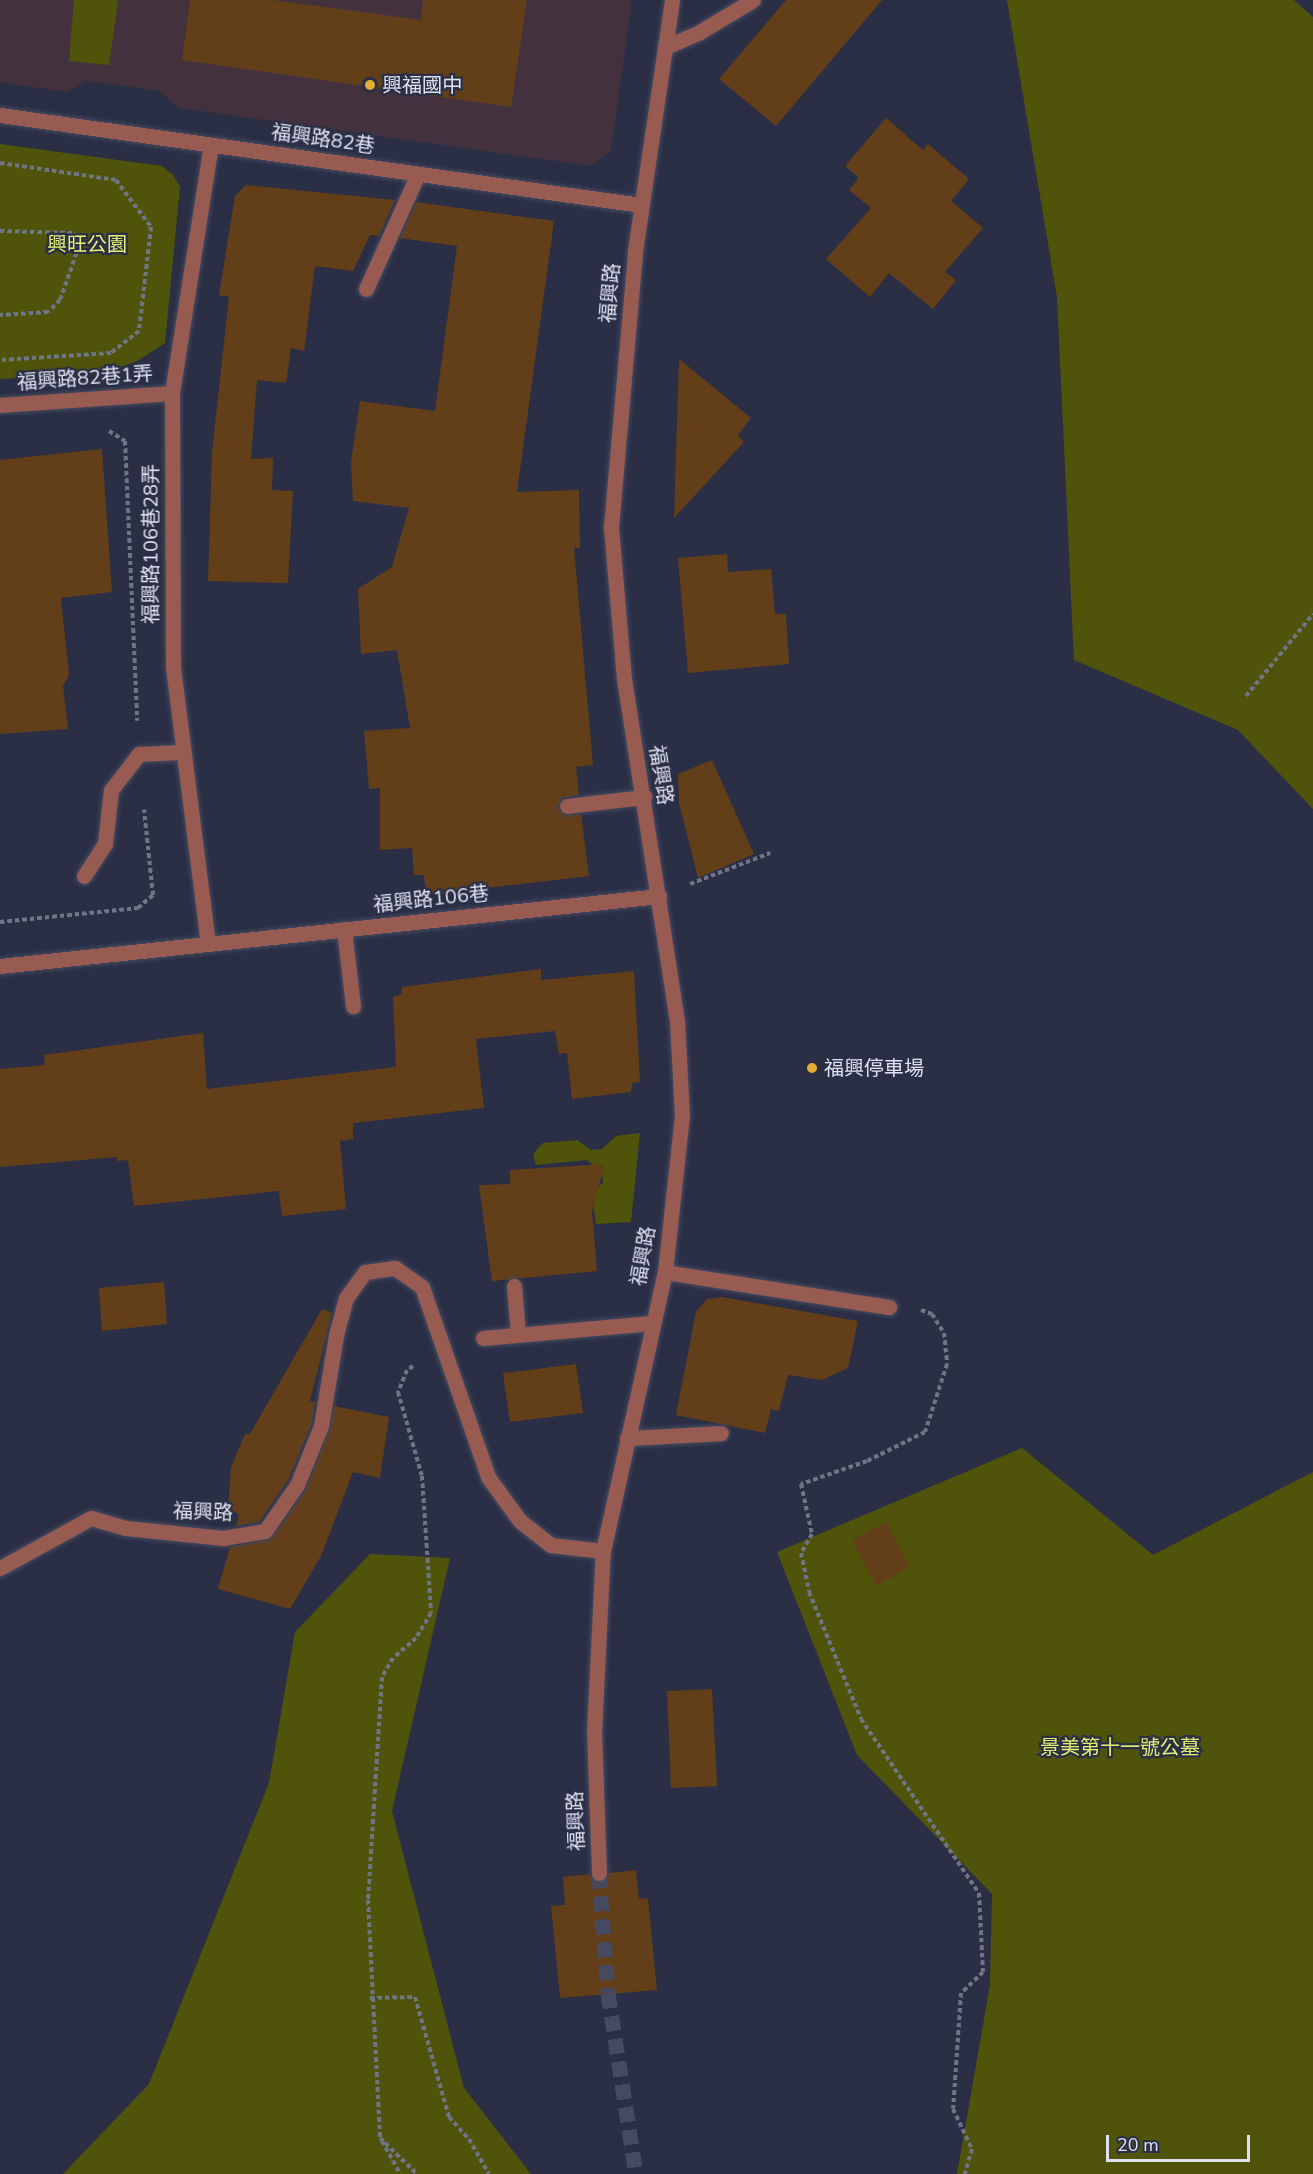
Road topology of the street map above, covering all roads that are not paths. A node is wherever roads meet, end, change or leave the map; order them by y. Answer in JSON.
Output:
{"nodes":[{"id":1,"x":672,"y":0,"type":"edge"},
{"id":2,"x":753,"y":0,"type":"edge"},
{"id":3,"x":665,"y":47,"type":"junction"},
{"id":4,"x":0,"y":115,"type":"edge"},
{"id":5,"x":211,"y":145,"type":"junction"},
{"id":6,"x":418,"y":174,"type":"junction"},
{"id":7,"x":641,"y":205,"type":"junction"},
{"id":8,"x":366,"y":289,"type":"dead end"},
{"id":9,"x":172,"y":393,"type":"junction"},
{"id":10,"x":0,"y":405,"type":"edge"},
{"id":11,"x":181,"y":752,"type":"junction"},
{"id":12,"x":644,"y":797,"type":"junction"},
{"id":13,"x":567,"y":806,"type":"dead end"},
{"id":14,"x":84,"y":876,"type":"dead end"},
{"id":15,"x":659,"y":896,"type":"junction"},
{"id":16,"x":344,"y":929,"type":"junction"},
{"id":17,"x":208,"y":944,"type":"junction"},
{"id":18,"x":0,"y":966,"type":"edge"},
{"id":19,"x":352,"y":1006,"type":"dead end"},
{"id":20,"x":665,"y":1272,"type":"junction"},
{"id":21,"x":514,"y":1286,"type":"dead end"},
{"id":22,"x":889,"y":1306,"type":"road end"},
{"id":23,"x":651,"y":1323,"type":"junction"},
{"id":24,"x":518,"y":1335,"type":"junction"},
{"id":25,"x":483,"y":1338,"type":"dead end"},
{"id":26,"x":721,"y":1433,"type":"dead end"},
{"id":27,"x":627,"y":1438,"type":"junction"},
{"id":28,"x":603,"y":1551,"type":"junction"},
{"id":29,"x":0,"y":1568,"type":"edge"},
{"id":30,"x":599,"y":1873,"type":"tunnel mouth"}],
"edges":[{"from":1,"to":3,"type":"street","name":"福興路"},
{"from":2,"to":3,"type":"street"},
{"from":3,"to":7,"type":"street","name":"福興路"},
{"from":4,"to":5,"type":"street","name":"福興路82巷"},
{"from":5,"to":6,"type":"street","name":"福興路82巷"},
{"from":5,"to":9,"type":"street","name":"福興路106巷28弄"},
{"from":6,"to":7,"type":"street","name":"福興路82巷"},
{"from":6,"to":8,"type":"street"},
{"from":7,"to":12,"type":"street","name":"福興路"},
{"from":9,"to":10,"type":"street","name":"福興路82巷1弄"},
{"from":9,"to":11,"type":"street","name":"福興路106巷28弄"},
{"from":11,"to":14,"type":"street"},
{"from":11,"to":17,"type":"street","name":"福興路106巷28弄"},
{"from":12,"to":13,"type":"street"},
{"from":12,"to":15,"type":"street","name":"福興路"},
{"from":15,"to":16,"type":"street","name":"福興路106巷"},
{"from":15,"to":20,"type":"street","name":"福興路"},
{"from":16,"to":17,"type":"street","name":"福興路106巷"},
{"from":16,"to":19,"type":"street"},
{"from":17,"to":18,"type":"street","name":"福興路106巷"},
{"from":20,"to":22,"type":"street"},
{"from":20,"to":23,"type":"street","name":"福興路"},
{"from":21,"to":24,"type":"street"},
{"from":23,"to":24,"type":"street"},
{"from":23,"to":27,"type":"street","name":"福興路"},
{"from":24,"to":25,"type":"street"},
{"from":26,"to":27,"type":"street"},
{"from":27,"to":28,"type":"street","name":"福興路"},
{"from":28,"to":29,"type":"street","name":"福興路"},
{"from":28,"to":30,"type":"street","name":"福興路"}]}
